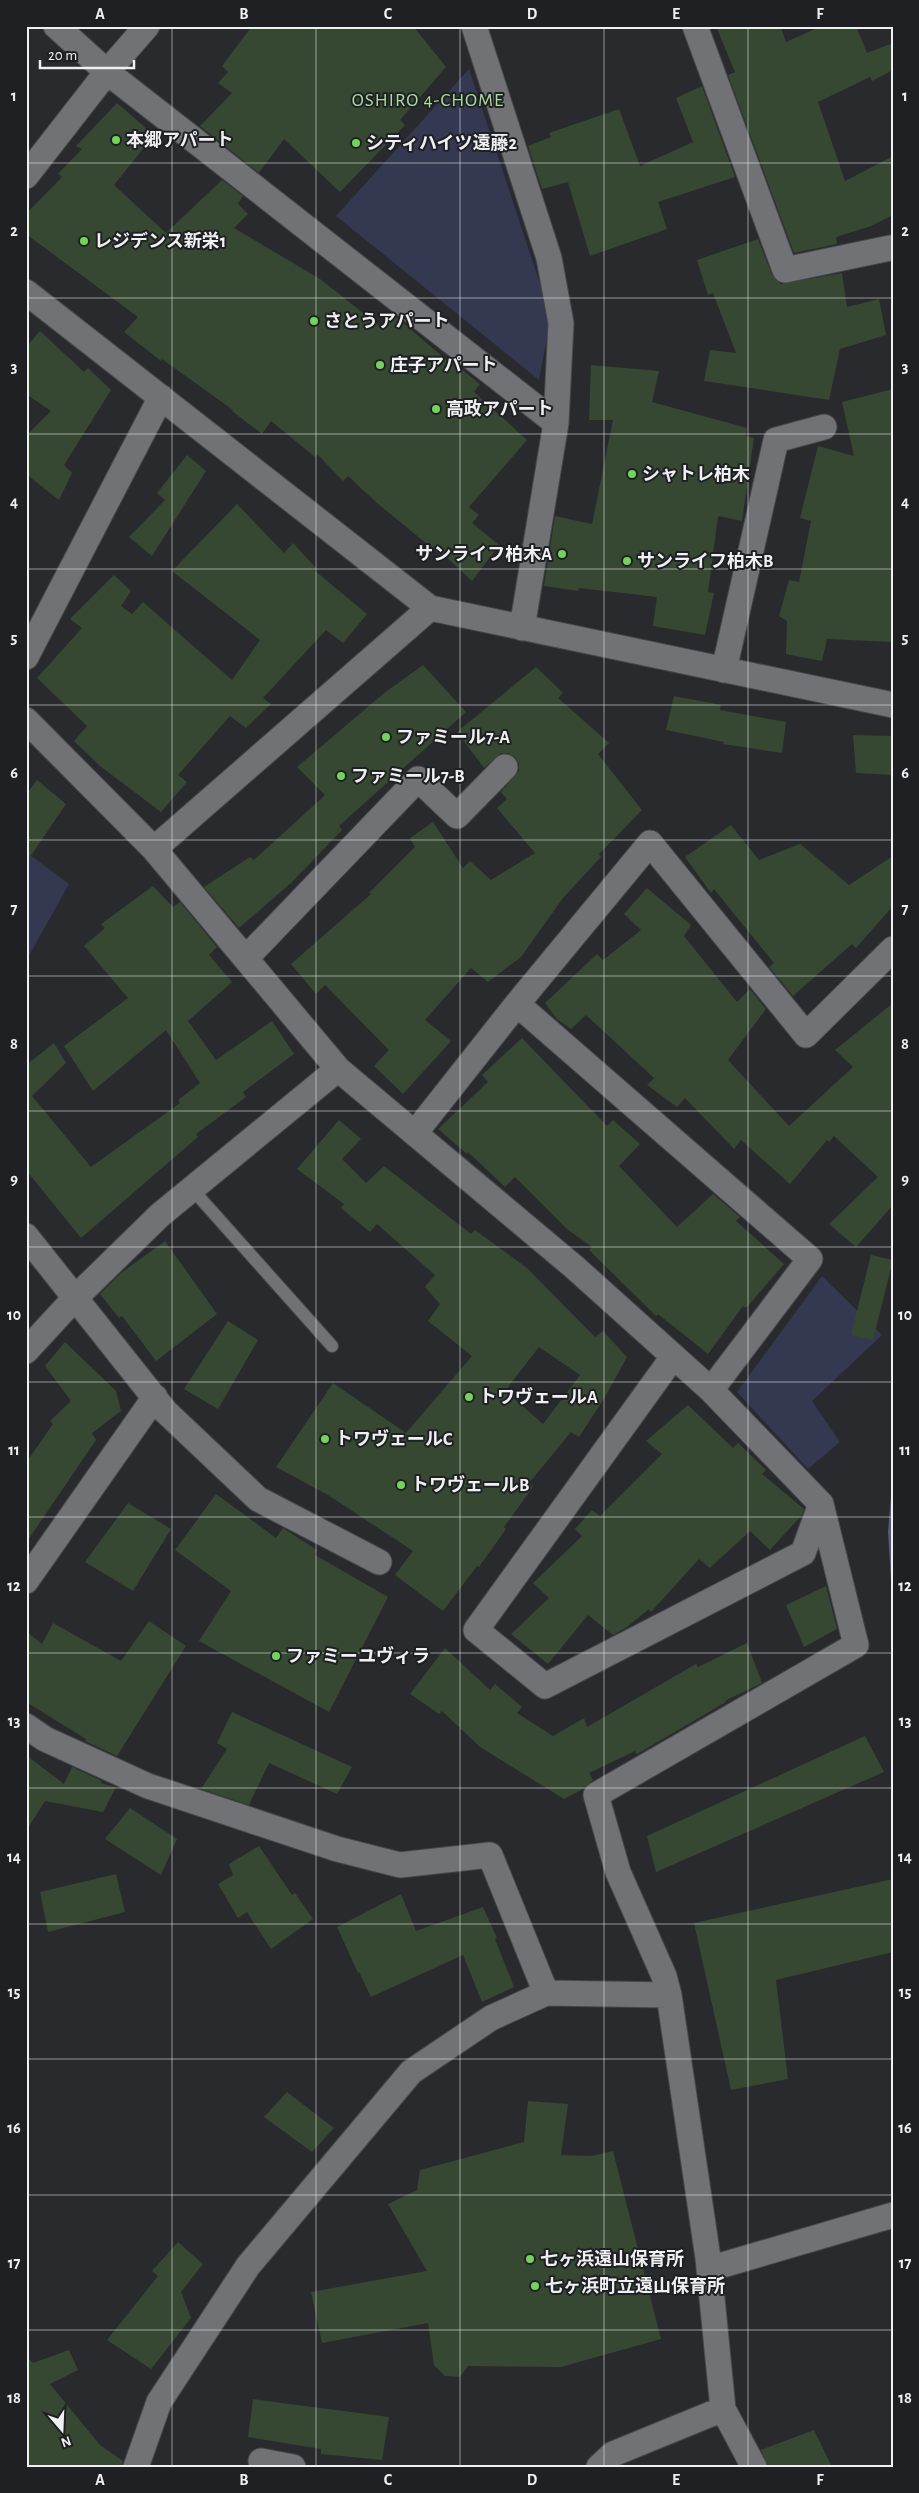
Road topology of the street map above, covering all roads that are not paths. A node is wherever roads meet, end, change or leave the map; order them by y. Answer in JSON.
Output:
{"nodes":[{"id":1,"x":56,"y":26,"type":"edge"},
{"id":2,"x":147,"y":26,"type":"edge"},
{"id":3,"x":474,"y":26,"type":"edge"},
{"id":4,"x":696,"y":26,"type":"edge"},
{"id":5,"x":106,"y":72,"type":"junction"},
{"id":6,"x":26,"y":176,"type":"edge"},
{"id":7,"x":892,"y":252,"type":"edge"},
{"id":8,"x":26,"y":292,"type":"edge"},
{"id":9,"x":161,"y":397,"type":"junction"},
{"id":10,"x":556,"y":423,"type":"junction"},
{"id":11,"x":824,"y":427,"type":"dead end"},
{"id":12,"x":430,"y":608,"type":"junction"},
{"id":13,"x":522,"y":628,"type":"junction"},
{"id":14,"x":26,"y":658,"type":"edge"},
{"id":15,"x":724,"y":670,"type":"junction"},
{"id":16,"x":893,"y":705,"type":"edge"},
{"id":17,"x":26,"y":720,"type":"edge"},
{"id":18,"x":505,"y":767,"type":"dead end"},
{"id":19,"x":154,"y":849,"type":"junction"},
{"id":20,"x":893,"y":949,"type":"edge"},
{"id":21,"x":246,"y":958,"type":"junction"},
{"id":22,"x":517,"y":1004,"type":"junction"},
{"id":23,"x":338,"y":1069,"type":"junction"},
{"id":24,"x":415,"y":1133,"type":"junction"},
{"id":25,"x":192,"y":1189,"type":"junction"},
{"id":26,"x":26,"y":1236,"type":"edge"},
{"id":27,"x":75,"y":1298,"type":"junction"},
{"id":28,"x":332,"y":1346,"type":"dead end"},
{"id":29,"x":26,"y":1351,"type":"edge"},
{"id":30,"x":674,"y":1357,"type":"junction"},
{"id":31,"x":711,"y":1390,"type":"junction"},
{"id":32,"x":155,"y":1397,"type":"junction"},
{"id":33,"x":821,"y":1504,"type":"junction"},
{"id":34,"x":379,"y":1562,"type":"dead end"},
{"id":35,"x":26,"y":1581,"type":"edge"},
{"id":36,"x":26,"y":1726,"type":"edge"},
{"id":37,"x":546,"y":1993,"type":"junction"},
{"id":38,"x":669,"y":1995,"type":"junction"},
{"id":39,"x":893,"y":2215,"type":"edge"},
{"id":40,"x":709,"y":2268,"type":"junction"},
{"id":41,"x":723,"y":2409,"type":"junction"},
{"id":42,"x":261,"y":2461,"type":"dead end"},
{"id":43,"x":136,"y":2467,"type":"edge"},
{"id":44,"x":292,"y":2467,"type":"edge"},
{"id":45,"x":599,"y":2467,"type":"edge"},
{"id":46,"x":754,"y":2467,"type":"edge"}],
"edges":[{"from":1,"to":5,"type":"street"},
{"from":2,"to":5,"type":"street"},
{"from":3,"to":10,"type":"street"},
{"from":4,"to":7,"type":"street"},
{"from":5,"to":6,"type":"street"},
{"from":5,"to":10,"type":"street"},
{"from":8,"to":9,"type":"street"},
{"from":9,"to":12,"type":"street"},
{"from":9,"to":14,"type":"street"},
{"from":10,"to":13,"type":"street"},
{"from":11,"to":15,"type":"street"},
{"from":12,"to":13,"type":"street"},
{"from":12,"to":19,"type":"street"},
{"from":13,"to":15,"type":"street"},
{"from":15,"to":16,"type":"street"},
{"from":17,"to":19,"type":"street"},
{"from":18,"to":21,"type":"street"},
{"from":19,"to":21,"type":"street"},
{"from":20,"to":22,"type":"street"},
{"from":21,"to":23,"type":"street"},
{"from":22,"to":24,"type":"street"},
{"from":22,"to":31,"type":"street"},
{"from":23,"to":24,"type":"street"},
{"from":23,"to":25,"type":"street"},
{"from":24,"to":30,"type":"street"},
{"from":25,"to":27,"type":"street"},
{"from":25,"to":28,"type":"lane"},
{"from":26,"to":27,"type":"street"},
{"from":27,"to":29,"type":"street"},
{"from":27,"to":32,"type":"street"},
{"from":30,"to":31,"type":"street"},
{"from":30,"to":33,"type":"street"},
{"from":31,"to":33,"type":"street"},
{"from":32,"to":34,"type":"street"},
{"from":32,"to":35,"type":"street"},
{"from":33,"to":38,"type":"street"},
{"from":36,"to":37,"type":"street"},
{"from":37,"to":38,"type":"street"},
{"from":37,"to":43,"type":"street"},
{"from":38,"to":40,"type":"street"},
{"from":39,"to":40,"type":"street"},
{"from":40,"to":41,"type":"street"},
{"from":41,"to":45,"type":"street"},
{"from":41,"to":46,"type":"street"},
{"from":42,"to":44,"type":"street"}]}
